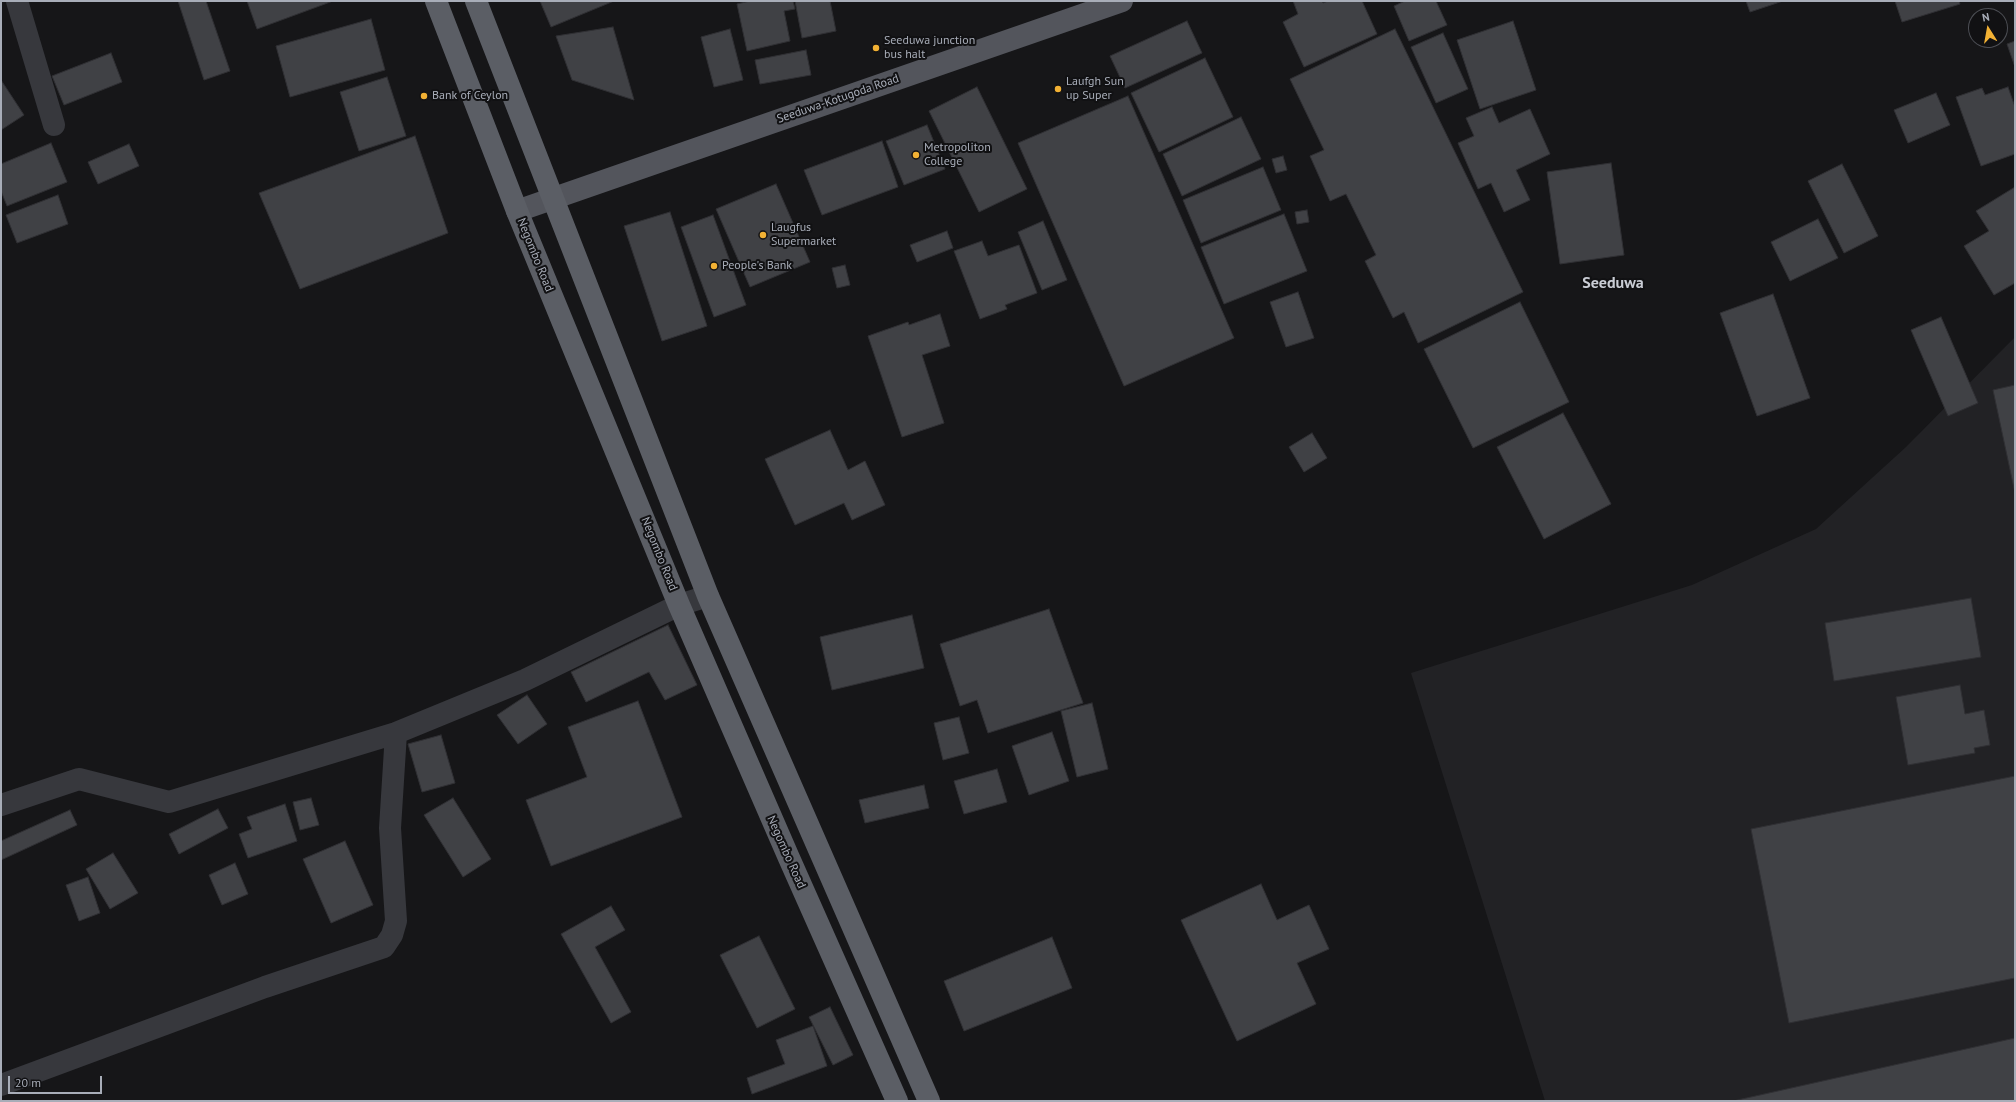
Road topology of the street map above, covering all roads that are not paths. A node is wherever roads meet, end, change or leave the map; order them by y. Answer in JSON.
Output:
{"nodes":[{"id":1,"x":17,"y":1,"type":"edge"},
{"id":2,"x":436,"y":1,"type":"edge"},
{"id":3,"x":476,"y":1,"type":"edge"},
{"id":4,"x":1122,"y":1,"type":"edge"},
{"id":5,"x":54,"y":125,"type":"dead end"},
{"id":6,"x":553,"y":197,"type":"junction"},
{"id":7,"x":517,"y":211,"type":"junction"},
{"id":8,"x":708,"y":596,"type":"junction"},
{"id":9,"x":679,"y":605,"type":"junction"},
{"id":10,"x":396,"y":733,"type":"junction"},
{"id":11,"x":1,"y":805,"type":"edge"},
{"id":12,"x":1,"y":1085,"type":"edge"},
{"id":13,"x":895,"y":1100,"type":"edge"},
{"id":14,"x":929,"y":1101,"type":"edge"}],
"edges":[{"from":1,"to":5,"type":"street"},
{"from":2,"to":7,"type":"highway","name":"Negombo Road"},
{"from":3,"to":6,"type":"highway"},
{"from":4,"to":6,"type":"main road","name":"Seeduwa-Kotugoda Road"},
{"from":6,"to":7,"type":"main road","name":"Seeduwa-Kotugoda Road"},
{"from":6,"to":8,"type":"highway"},
{"from":7,"to":9,"type":"highway","name":"Negombo Road"},
{"from":8,"to":9,"type":"street"},
{"from":8,"to":14,"type":"highway"},
{"from":9,"to":10,"type":"street"},
{"from":9,"to":13,"type":"highway","name":"Negombo Road"},
{"from":10,"to":11,"type":"street"},
{"from":10,"to":12,"type":"street"}]}
